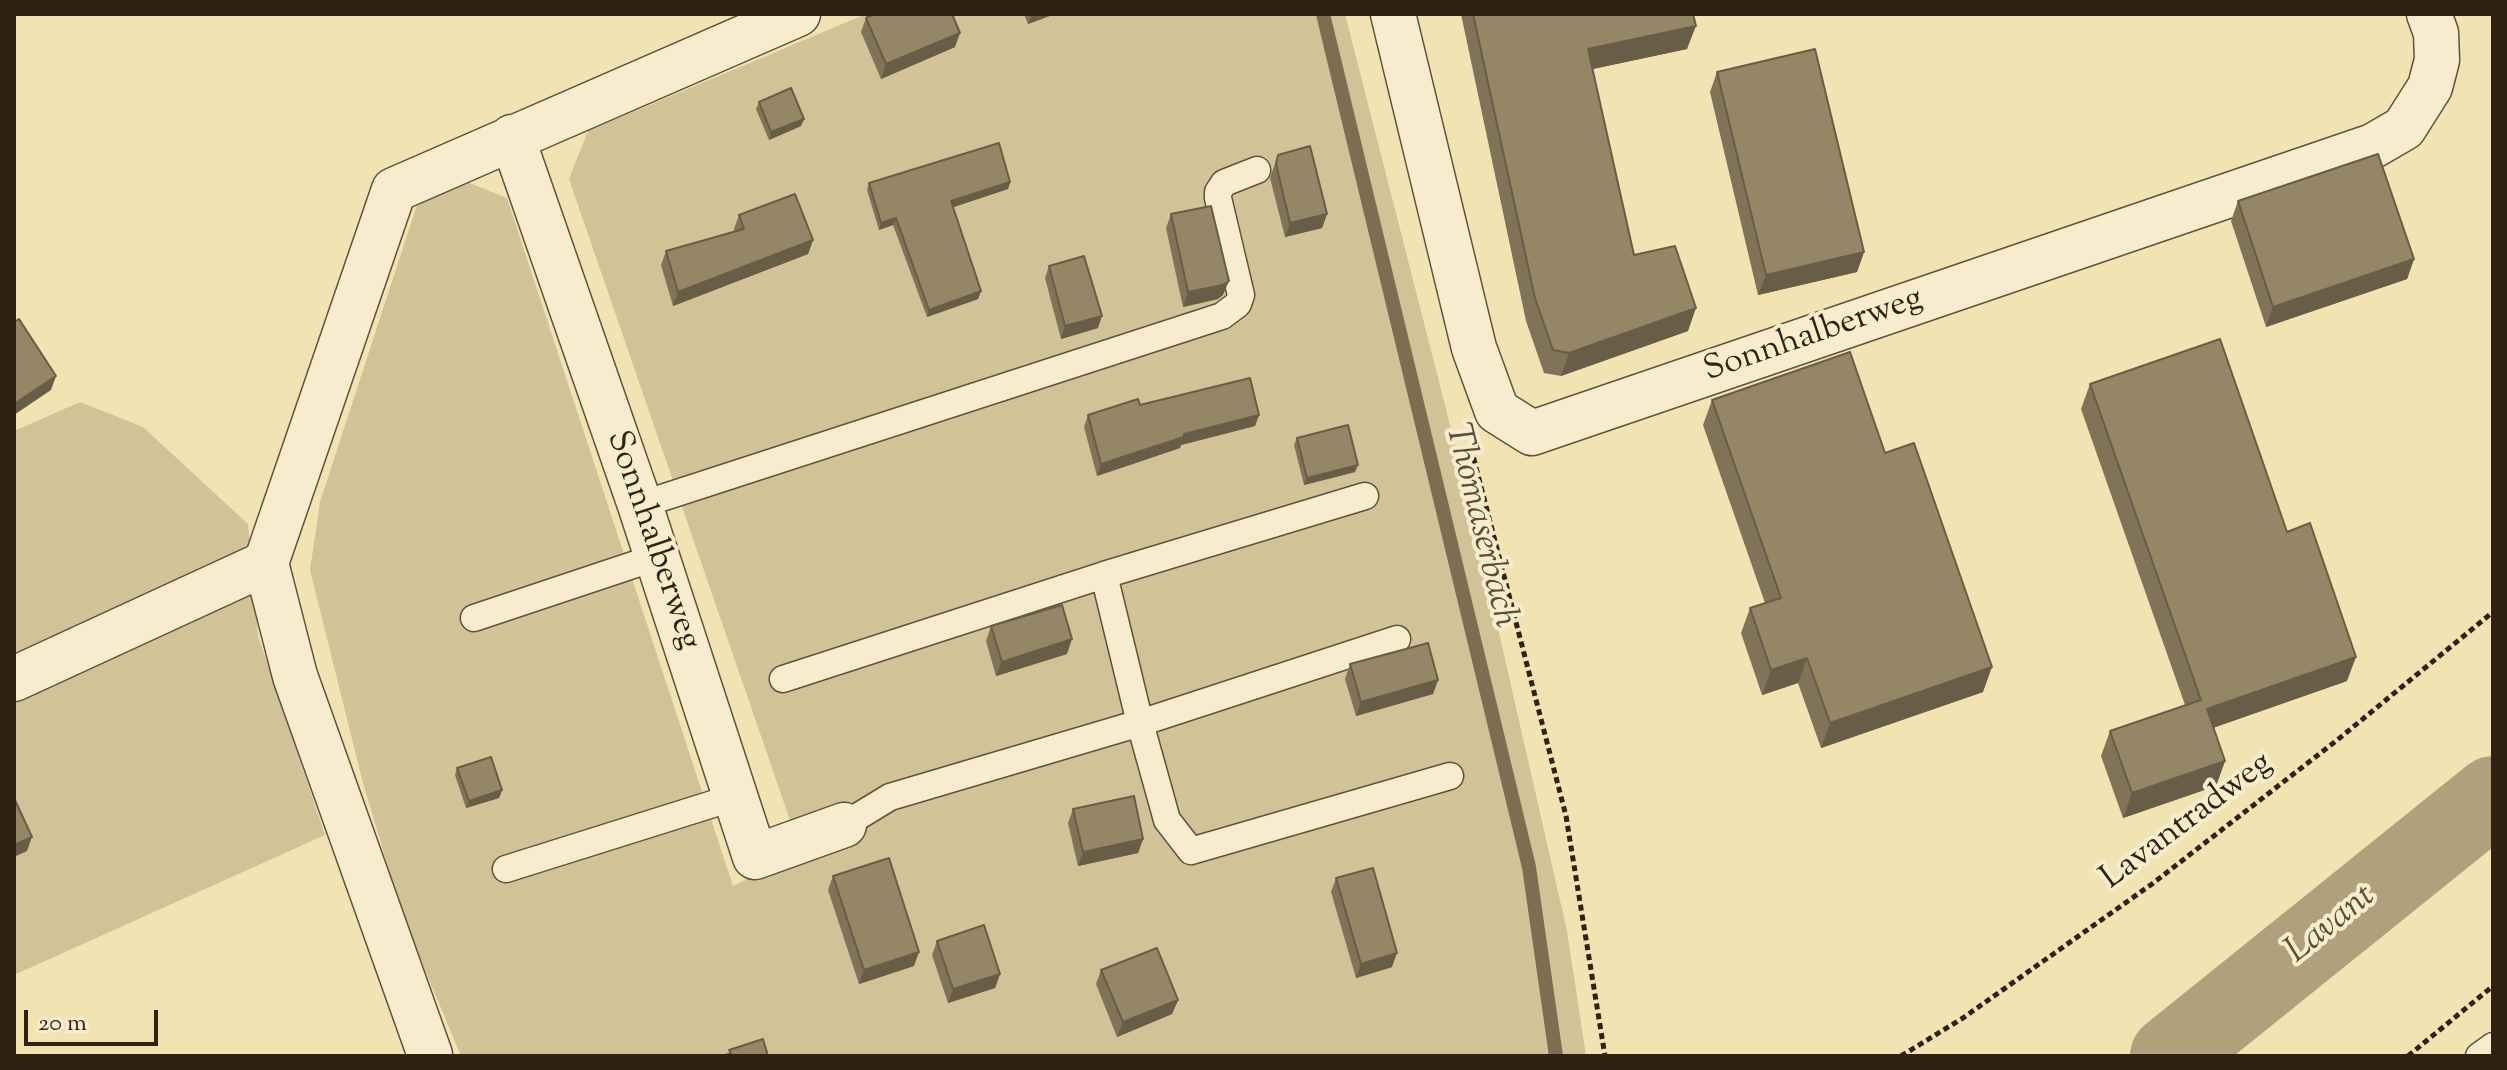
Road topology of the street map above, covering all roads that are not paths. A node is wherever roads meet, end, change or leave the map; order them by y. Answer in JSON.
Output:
{"nodes":[{"id":1,"x":798,"y":14,"type":"edge"},
{"id":2,"x":1393,"y":14,"type":"edge"},
{"id":3,"x":2429,"y":14,"type":"edge"},
{"id":4,"x":512,"y":137,"type":"junction"},
{"id":5,"x":1257,"y":170,"type":"dead end"},
{"id":6,"x":1365,"y":496,"type":"dead end"},
{"id":7,"x":640,"y":505,"type":"junction"},
{"id":8,"x":657,"y":557,"type":"junction"},
{"id":9,"x":266,"y":563,"type":"junction"},
{"id":10,"x":1104,"y":575,"type":"junction"},
{"id":11,"x":474,"y":618,"type":"dead end"},
{"id":12,"x":1397,"y":639,"type":"dead end"},
{"id":13,"x":14,"y":679,"type":"edge"},
{"id":14,"x":783,"y":679,"type":"dead end"},
{"id":15,"x":1140,"y":723,"type":"junction"},
{"id":16,"x":1450,"y":776,"type":"dead end"},
{"id":17,"x":735,"y":797,"type":"junction"},
{"id":18,"x":844,"y":825,"type":"joint"},
{"id":19,"x":506,"y":869,"type":"dead end"},
{"id":20,"x":2493,"y":1046,"type":"edge"},
{"id":21,"x":430,"y":1055,"type":"edge"},
{"id":22,"x":2479,"y":1056,"type":"edge"}],
"edges":[{"from":1,"to":4,"type":"street"},
{"from":2,"to":3,"type":"street","name":"Sonnhalberweg"},
{"from":4,"to":7,"type":"street","name":"Sonnhalberweg"},
{"from":4,"to":9,"type":"street"},
{"from":5,"to":7,"type":"lane"},
{"from":6,"to":10,"type":"lane"},
{"from":7,"to":8,"type":"street","name":"Sonnhalberweg"},
{"from":8,"to":11,"type":"lane"},
{"from":8,"to":17,"type":"street","name":"Sonnhalberweg"},
{"from":9,"to":13,"type":"street"},
{"from":9,"to":21,"type":"street"},
{"from":10,"to":14,"type":"lane"},
{"from":10,"to":15,"type":"lane"},
{"from":12,"to":15,"type":"lane"},
{"from":15,"to":16,"type":"lane"},
{"from":15,"to":18,"type":"lane"},
{"from":17,"to":18,"type":"street","name":"Sonnhalberweg"},
{"from":17,"to":19,"type":"lane"},
{"from":20,"to":22,"type":"lane"}]}
